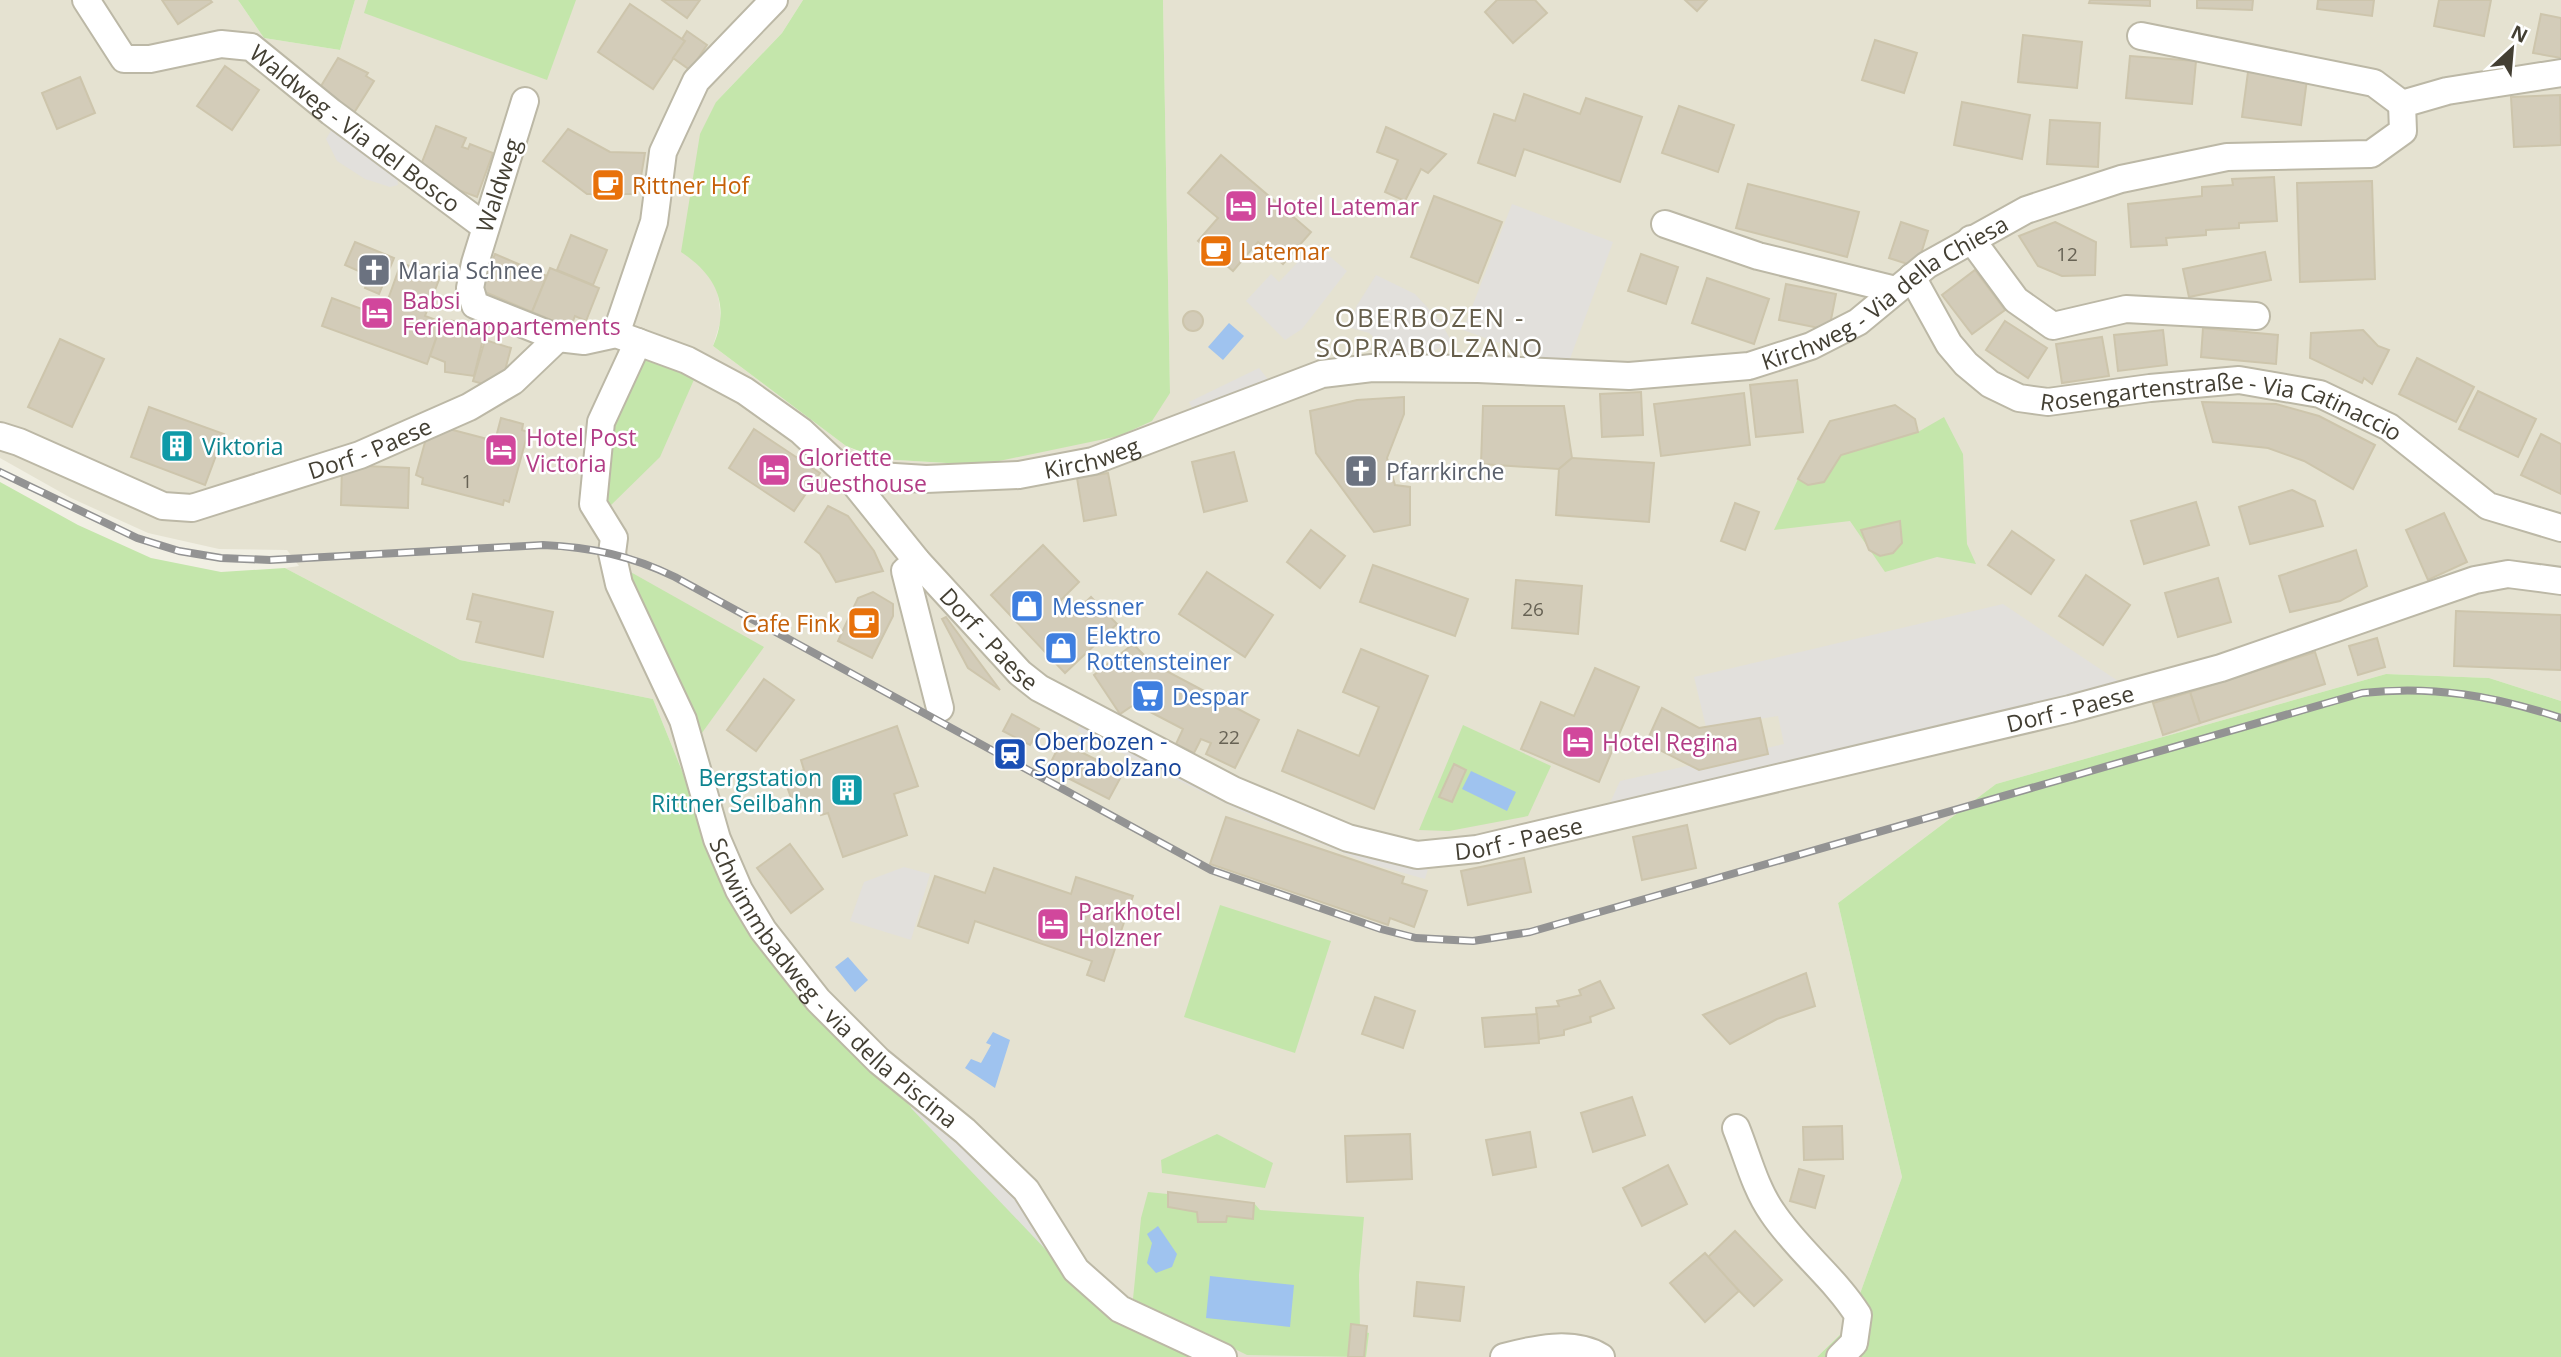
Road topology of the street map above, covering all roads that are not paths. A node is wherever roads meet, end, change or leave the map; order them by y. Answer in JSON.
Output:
{"nodes":[{"id":1,"x":86,"y":0,"type":"edge"},
{"id":2,"x":774,"y":0,"type":"edge"},
{"id":3,"x":2141,"y":36,"type":"dead end"},
{"id":4,"x":2561,"y":73,"type":"edge"},
{"id":5,"x":525,"y":101,"type":"dead end"},
{"id":6,"x":2402,"y":104,"type":"junction"},
{"id":7,"x":1665,"y":225,"type":"dead end"},
{"id":8,"x":484,"y":226,"type":"junction"},
{"id":9,"x":1971,"y":240,"type":"junction"},
{"id":10,"x":1904,"y":284,"type":"junction"},
{"id":11,"x":2256,"y":316,"type":"dead end"},
{"id":12,"x":558,"y":338,"type":"junction"},
{"id":13,"x":627,"y":338,"type":"junction"},
{"id":14,"x":1322,"y":374,"type":"joint"},
{"id":15,"x":0,"y":436,"type":"edge"},
{"id":16,"x":847,"y":474,"type":"junction"},
{"id":17,"x":2561,"y":528,"type":"edge"},
{"id":18,"x":917,"y":561,"type":"junction"},
{"id":19,"x":2561,"y":581,"type":"edge"},
{"id":20,"x":940,"y":708,"type":"dead end"},
{"id":21,"x":1736,"y":1128,"type":"dead end"},
{"id":22,"x":1223,"y":1357,"type":"edge"},
{"id":23,"x":1504,"y":1357,"type":"edge"},
{"id":24,"x":1601,"y":1357,"type":"edge"},
{"id":25,"x":1840,"y":1357,"type":"edge"}],
"edges":[{"from":1,"to":8,"type":"street","name":"Waldweg - Via del Bosco"},
{"from":2,"to":13,"type":"street"},
{"from":3,"to":6,"type":"street"},
{"from":4,"to":6,"type":"street"},
{"from":5,"to":8,"type":"street","name":"Waldweg"},
{"from":6,"to":9,"type":"street","name":"Kirchweg - Via della Chiesa"},
{"from":7,"to":10,"type":"street"},
{"from":8,"to":12,"type":"street","name":"Waldweg"},
{"from":9,"to":10,"type":"street","name":"Kirchweg - Via della Chiesa"},
{"from":9,"to":11,"type":"street"},
{"from":10,"to":14,"type":"street","name":"Kirchweg - Via della Chiesa"},
{"from":10,"to":17,"type":"street","name":"Rosengartenstraße - Via Catinaccio"},
{"from":12,"to":13,"type":"street"},
{"from":12,"to":15,"type":"street","name":"Dorf - Paese"},
{"from":13,"to":16,"type":"street","name":"Dorf - Paese"},
{"from":13,"to":22,"type":"street","name":"Schwimmbadweg - via della Piscina"},
{"from":14,"to":16,"type":"street","name":"Kirchweg"},
{"from":16,"to":18,"type":"street","name":"Dorf - Paese"},
{"from":18,"to":19,"type":"street","name":"Dorf - Paese"},
{"from":18,"to":20,"type":"street"},
{"from":21,"to":25,"type":"street"},
{"from":23,"to":24,"type":"street"}]}
